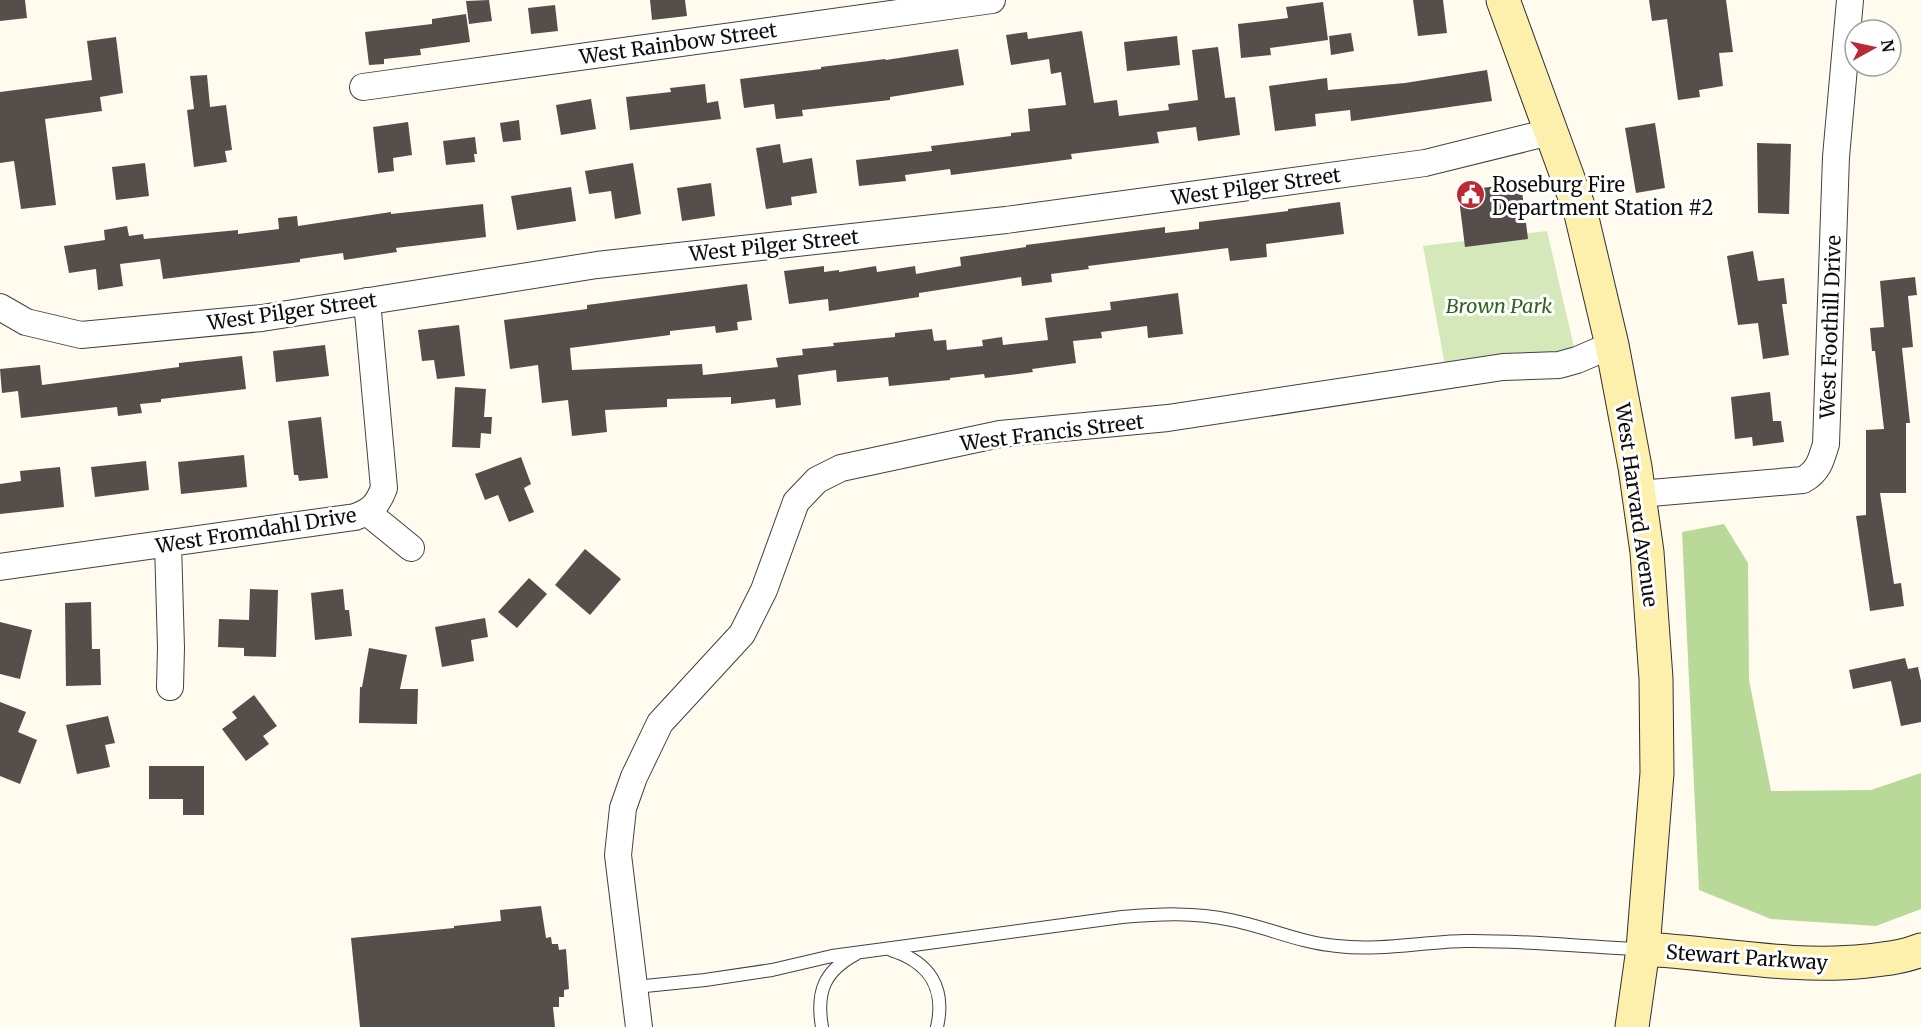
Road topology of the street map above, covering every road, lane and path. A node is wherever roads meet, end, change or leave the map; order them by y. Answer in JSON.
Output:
{"nodes":[{"id":1,"x":992,"y":0,"type":"edge"},
{"id":2,"x":1503,"y":0,"type":"edge"},
{"id":3,"x":1850,"y":0,"type":"edge"},
{"id":4,"x":363,"y":87,"type":"dead end"},
{"id":5,"x":1550,"y":132,"type":"junction"},
{"id":6,"x":367,"y":301,"type":"junction"},
{"id":7,"x":0,"y":307,"type":"edge"},
{"id":8,"x":1612,"y":345,"type":"junction"},
{"id":9,"x":1639,"y":494,"type":"junction"},
{"id":10,"x":368,"y":513,"type":"junction"},
{"id":11,"x":168,"y":543,"type":"junction"},
{"id":12,"x":411,"y":548,"type":"dead end"},
{"id":13,"x":0,"y":567,"type":"edge"},
{"id":14,"x":170,"y":687,"type":"dead end"},
{"id":15,"x":887,"y":948,"type":"junction"},
{"id":16,"x":1643,"y":949,"type":"junction"},
{"id":17,"x":1921,"y":950,"type":"edge"},
{"id":18,"x":861,"y":952,"type":"junction"},
{"id":19,"x":635,"y":987,"type":"junction"},
{"id":20,"x":639,"y":1027,"type":"edge"},
{"id":21,"x":822,"y":1027,"type":"edge"},
{"id":22,"x":937,"y":1027,"type":"edge"},
{"id":23,"x":1632,"y":1027,"type":"edge"}],
"edges":[{"from":1,"to":4,"type":"street","name":"West Rainbow Street"},
{"from":2,"to":5,"type":"main road","name":"West Harvard Avenue"},
{"from":3,"to":9,"type":"street","name":"West Foothill Drive"},
{"from":5,"to":6,"type":"street","name":"West Pilger Street"},
{"from":5,"to":8,"type":"main road","name":"West Harvard Avenue"},
{"from":6,"to":7,"type":"street","name":"West Pilger Street"},
{"from":6,"to":10,"type":"street","name":"West Fromdahl Drive"},
{"from":8,"to":9,"type":"main road","name":"West Harvard Avenue"},
{"from":8,"to":19,"type":"street","name":"West Francis Street"},
{"from":9,"to":16,"type":"main road","name":"West Harvard Avenue"},
{"from":10,"to":11,"type":"street","name":"West Fromdahl Drive"},
{"from":10,"to":12,"type":"street"},
{"from":11,"to":13,"type":"street","name":"West Fromdahl Drive"},
{"from":11,"to":14,"type":"street"},
{"from":15,"to":16,"type":"lane"},
{"from":15,"to":18,"type":"lane"},
{"from":15,"to":22,"type":"lane"},
{"from":16,"to":17,"type":"main road","name":"Stewart Parkway"},
{"from":16,"to":23,"type":"main road","name":"West Harvard Avenue"},
{"from":18,"to":19,"type":"lane"},
{"from":18,"to":21,"type":"lane"},
{"from":19,"to":20,"type":"street","name":"West Francis Street"}]}
